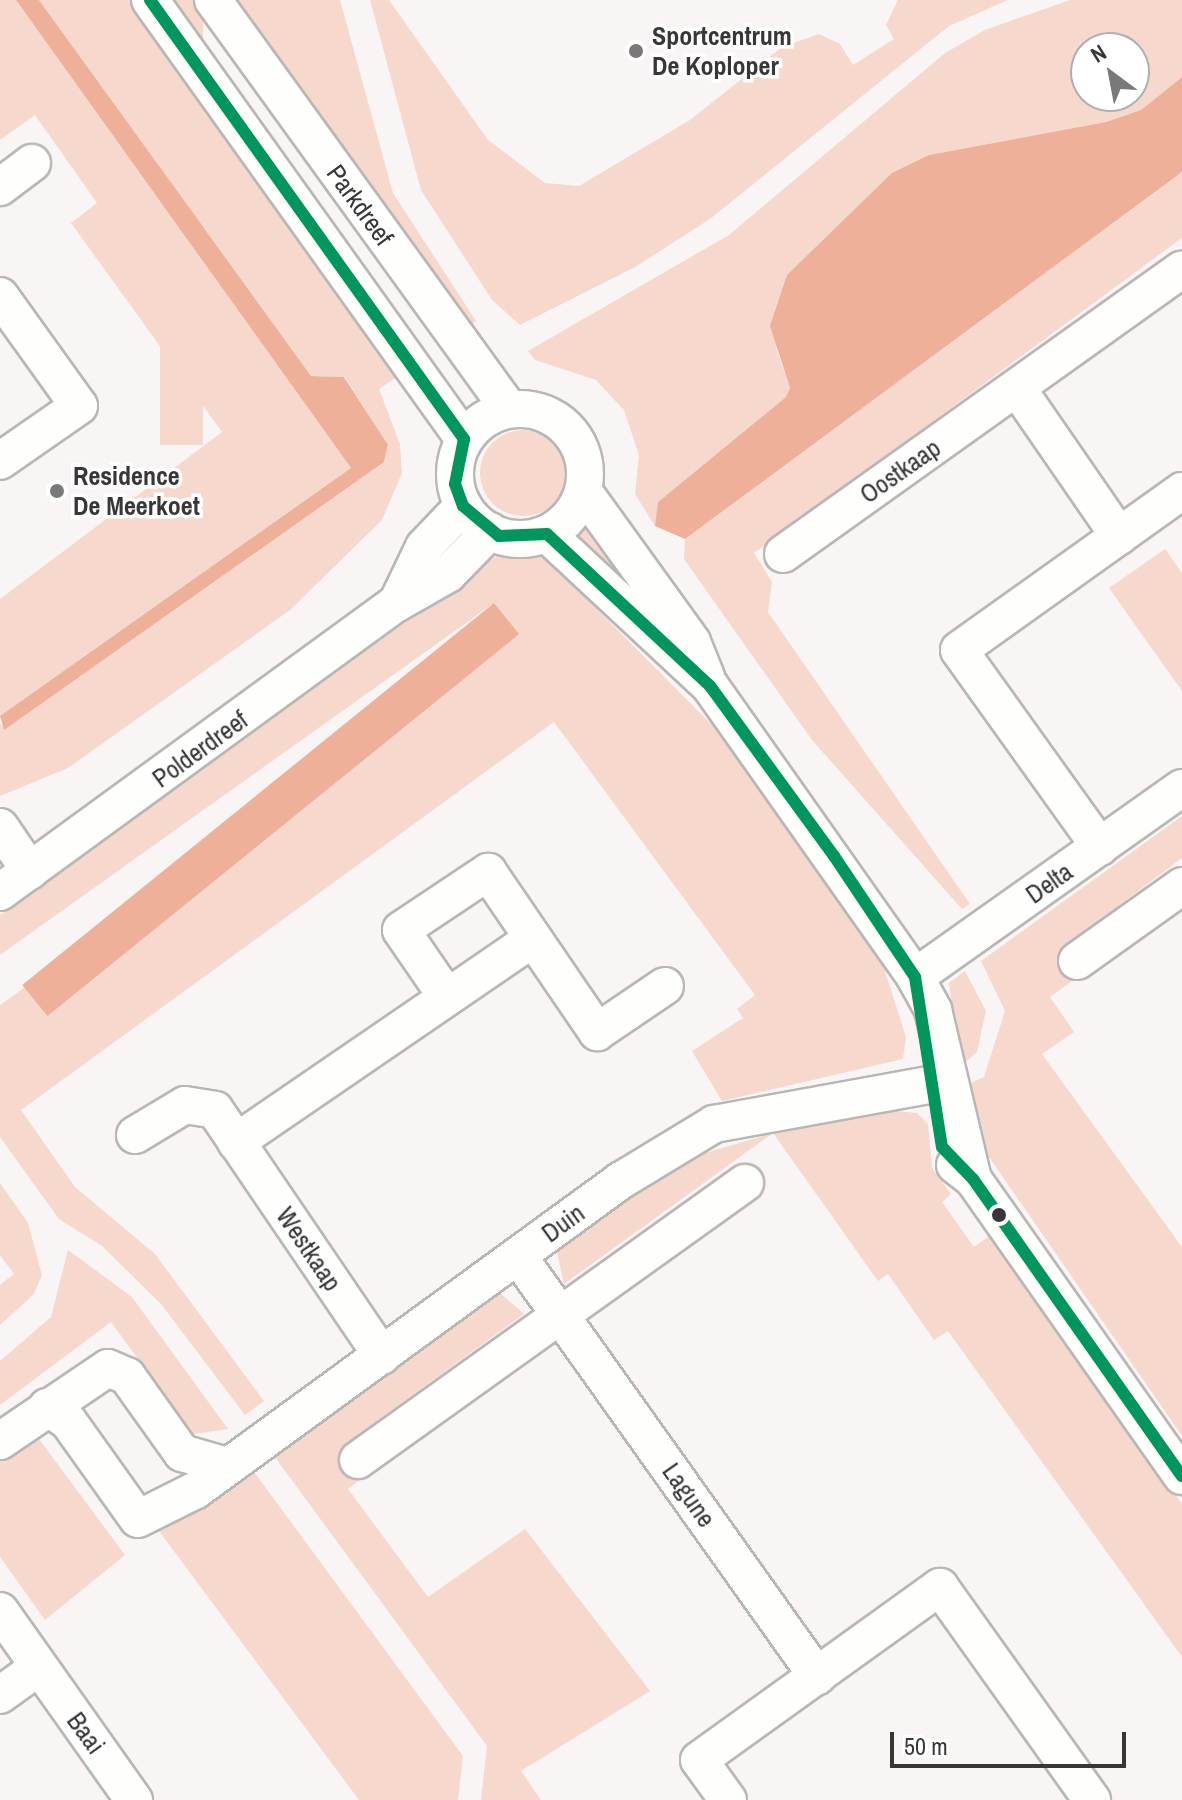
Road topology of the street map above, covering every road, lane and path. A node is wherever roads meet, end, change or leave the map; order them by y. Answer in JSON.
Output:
{"nodes":[{"id":1,"x":150,"y":0,"type":"edge"},
{"id":2,"x":213,"y":0,"type":"edge"},
{"id":3,"x":32,"y":163,"type":"dead end"},
{"id":4,"x":0,"y":187,"type":"edge"},
{"id":5,"x":1182,"y":269,"type":"edge"},
{"id":6,"x":0,"y":296,"type":"edge"},
{"id":7,"x":1017,"y":388,"type":"junction"},
{"id":8,"x":509,"y":409,"type":"junction"},
{"id":9,"x":464,"y":439,"type":"junction"},
{"id":10,"x":0,"y":461,"type":"edge"},
{"id":11,"x":1182,"y":491,"type":"edge"},
{"id":12,"x":584,"y":492,"type":"junction"},
{"id":13,"x":463,"y":506,"type":"junction"},
{"id":14,"x":490,"y":531,"type":"junction"},
{"id":15,"x":547,"y":534,"type":"junction"},
{"id":16,"x":1119,"y":536,"type":"junction"},
{"id":17,"x":783,"y":554,"type":"dead end"},
{"id":18,"x":397,"y":603,"type":"junction"},
{"id":19,"x":710,"y":686,"type":"junction"},
{"id":20,"x":1182,"y":788,"type":"edge"},
{"id":21,"x":0,"y":827,"type":"edge"},
{"id":22,"x":1100,"y":847,"type":"junction"},
{"id":23,"x":30,"y":871,"type":"junction"},
{"id":24,"x":1182,"y":886,"type":"edge"},
{"id":25,"x":0,"y":892,"type":"edge"},
{"id":26,"x":533,"y":939,"type":"junction"},
{"id":27,"x":1077,"y":961,"type":"dead end"},
{"id":28,"x":915,"y":977,"type":"junction"},
{"id":29,"x":665,"y":986,"type":"dead end"},
{"id":30,"x":447,"y":997,"type":"junction"},
{"id":31,"x":936,"y":1084,"type":"junction"},
{"id":32,"x":135,"y":1135,"type":"dead end"},
{"id":33,"x":236,"y":1142,"type":"junction"},
{"id":34,"x":745,"y":1183,"type":"dead end"},
{"id":35,"x":518,"y":1256,"type":"junction"},
{"id":36,"x":560,"y":1315,"type":"junction"},
{"id":37,"x":382,"y":1356,"type":"junction"},
{"id":38,"x":47,"y":1407,"type":"junction"},
{"id":39,"x":0,"y":1441,"type":"edge"},
{"id":40,"x":358,"y":1460,"type":"dead end"},
{"id":41,"x":227,"y":1466,"type":"junction"},
{"id":42,"x":1182,"y":1476,"type":"edge"},
{"id":43,"x":0,"y":1611,"type":"edge"},
{"id":44,"x":39,"y":1667,"type":"junction"},
{"id":45,"x":817,"y":1676,"type":"junction"},
{"id":46,"x":0,"y":1695,"type":"edge"},
{"id":47,"x":134,"y":1800,"type":"edge"},
{"id":48,"x":728,"y":1800,"type":"edge"},
{"id":49,"x":1092,"y":1800,"type":"edge"}],
"edges":[{"from":1,"to":9,"type":"street","name":"Parkdreef"},
{"from":2,"to":8,"type":"street","name":"Parkdreef"},
{"from":3,"to":4,"type":"street"},
{"from":5,"to":7,"type":"street","name":"Oostkaap"},
{"from":6,"to":10,"type":"street"},
{"from":7,"to":16,"type":"street"},
{"from":7,"to":17,"type":"street","name":"Oostkaap"},
{"from":8,"to":9,"type":"street"},
{"from":8,"to":12,"type":"street"},
{"from":9,"to":13,"type":"street"},
{"from":11,"to":16,"type":"street"},
{"from":12,"to":15,"type":"street"},
{"from":12,"to":19,"type":"street"},
{"from":13,"to":14,"type":"street"},
{"from":13,"to":18,"type":"street","name":"Polderdreef"},
{"from":14,"to":15,"type":"street"},
{"from":14,"to":18,"type":"street","name":"Polderdreef"},
{"from":15,"to":19,"type":"street"},
{"from":16,"to":22,"type":"street"},
{"from":18,"to":23,"type":"street","name":"Polderdreef"},
{"from":19,"to":28,"type":"street"},
{"from":20,"to":22,"type":"street","name":"Delta"},
{"from":21,"to":23,"type":"street"},
{"from":22,"to":28,"type":"street","name":"Delta"},
{"from":23,"to":25,"type":"street","name":"Polderdreef"},
{"from":24,"to":27,"type":"street"},
{"from":26,"to":29,"type":"street"},
{"from":26,"to":30,"type":"street"},
{"from":26,"to":30,"type":"street"},
{"from":28,"to":31,"type":"street"},
{"from":30,"to":33,"type":"street"},
{"from":31,"to":35,"type":"street","name":"Duin"},
{"from":31,"to":42,"type":"street"},
{"from":32,"to":33,"type":"street","name":"Westkaap"},
{"from":33,"to":37,"type":"street","name":"Westkaap"},
{"from":34,"to":36,"type":"street"},
{"from":35,"to":36,"type":"street","name":"Lagune"},
{"from":35,"to":37,"type":"street","name":"Duin"},
{"from":36,"to":40,"type":"street"},
{"from":36,"to":45,"type":"street","name":"Lagune"},
{"from":37,"to":41,"type":"street","name":"Duin"},
{"from":38,"to":39,"type":"street"},
{"from":38,"to":41,"type":"street"},
{"from":38,"to":41,"type":"street","name":"Duin"},
{"from":43,"to":44,"type":"street","name":"Baai"},
{"from":44,"to":46,"type":"street"},
{"from":44,"to":47,"type":"street","name":"Baai"},
{"from":45,"to":48,"type":"street"},
{"from":45,"to":49,"type":"street"}]}
